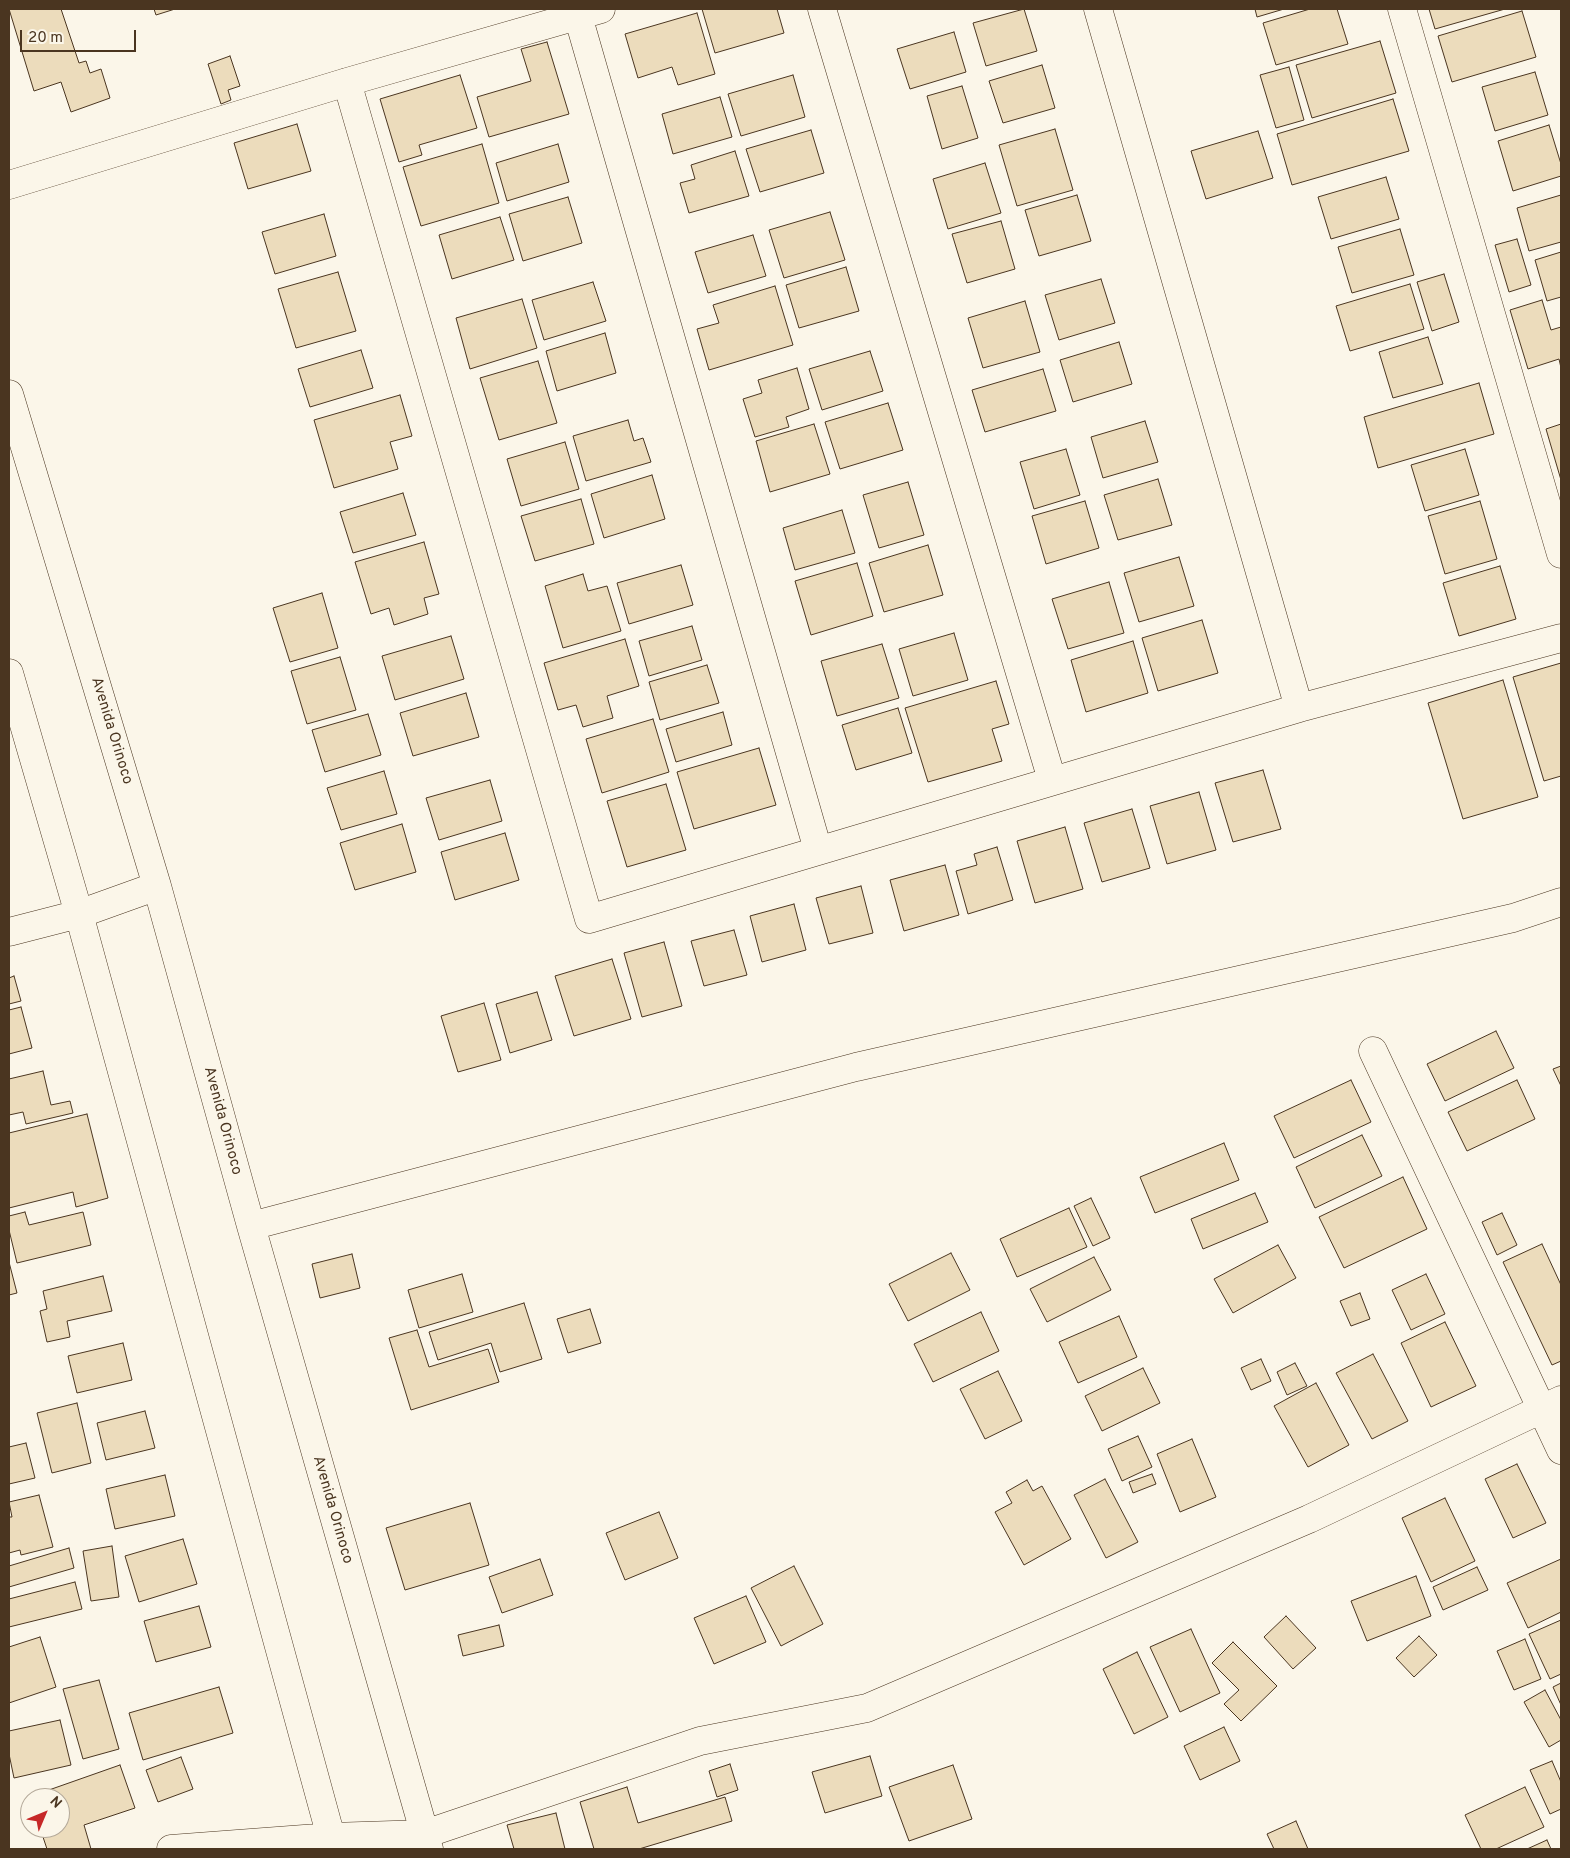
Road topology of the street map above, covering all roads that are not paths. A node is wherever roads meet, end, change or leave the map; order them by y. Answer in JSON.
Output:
{"nodes":[{"id":1,"x":822,"y":9,"type":"edge"},
{"id":2,"x":1098,"y":9,"type":"edge"},
{"id":3,"x":1402,"y":9,"type":"edge"},
{"id":4,"x":590,"y":12,"type":"edge"},
{"id":5,"x":347,"y":82,"type":"junction"},
{"id":6,"x":9,"y":185,"type":"edge"},
{"id":7,"x":9,"y":394,"type":"edge"},
{"id":8,"x":1561,"y":554,"type":"edge"},
{"id":9,"x":1561,"y":638,"type":"edge"},
{"id":10,"x":9,"y":673,"type":"edge"},
{"id":11,"x":1299,"y":708,"type":"junction"},
{"id":12,"x":1052,"y":780,"type":"junction"},
{"id":13,"x":818,"y":850,"type":"junction"},
{"id":14,"x":157,"y":886,"type":"junction"},
{"id":15,"x":1561,"y":902,"type":"edge"},
{"id":16,"x":79,"y":914,"type":"junction"},
{"id":17,"x":9,"y":932,"type":"edge"},
{"id":18,"x":1372,"y":1051,"type":"dead end"},
{"id":19,"x":251,"y":1226,"type":"junction"},
{"id":20,"x":1551,"y":1405,"type":"edge"},
{"id":21,"x":1561,"y":1450,"type":"edge"},
{"id":22,"x":331,"y":1837,"type":"junction"},
{"id":23,"x":427,"y":1842,"type":"edge"},
{"id":24,"x":171,"y":1849,"type":"edge"}],
"edges":[{"from":1,"to":12,"type":"street"},
{"from":2,"to":11,"type":"street"},
{"from":3,"to":8,"type":"street"},
{"from":4,"to":5,"type":"street"},
{"from":4,"to":13,"type":"street"},
{"from":5,"to":6,"type":"street"},
{"from":5,"to":13,"type":"street"},
{"from":7,"to":14,"type":"street","name":"Avenida Orinoco"},
{"from":9,"to":11,"type":"street"},
{"from":10,"to":16,"type":"street"},
{"from":11,"to":12,"type":"street"},
{"from":12,"to":13,"type":"street"},
{"from":14,"to":16,"type":"street"},
{"from":14,"to":19,"type":"street","name":"Avenida Orinoco"},
{"from":15,"to":19,"type":"street"},
{"from":16,"to":17,"type":"street"},
{"from":16,"to":22,"type":"street"},
{"from":18,"to":20,"type":"street"},
{"from":19,"to":23,"type":"street","name":"Avenida Orinoco"},
{"from":20,"to":21,"type":"street"},
{"from":20,"to":23,"type":"street"},
{"from":22,"to":23,"type":"street"},
{"from":22,"to":24,"type":"street"}]}
